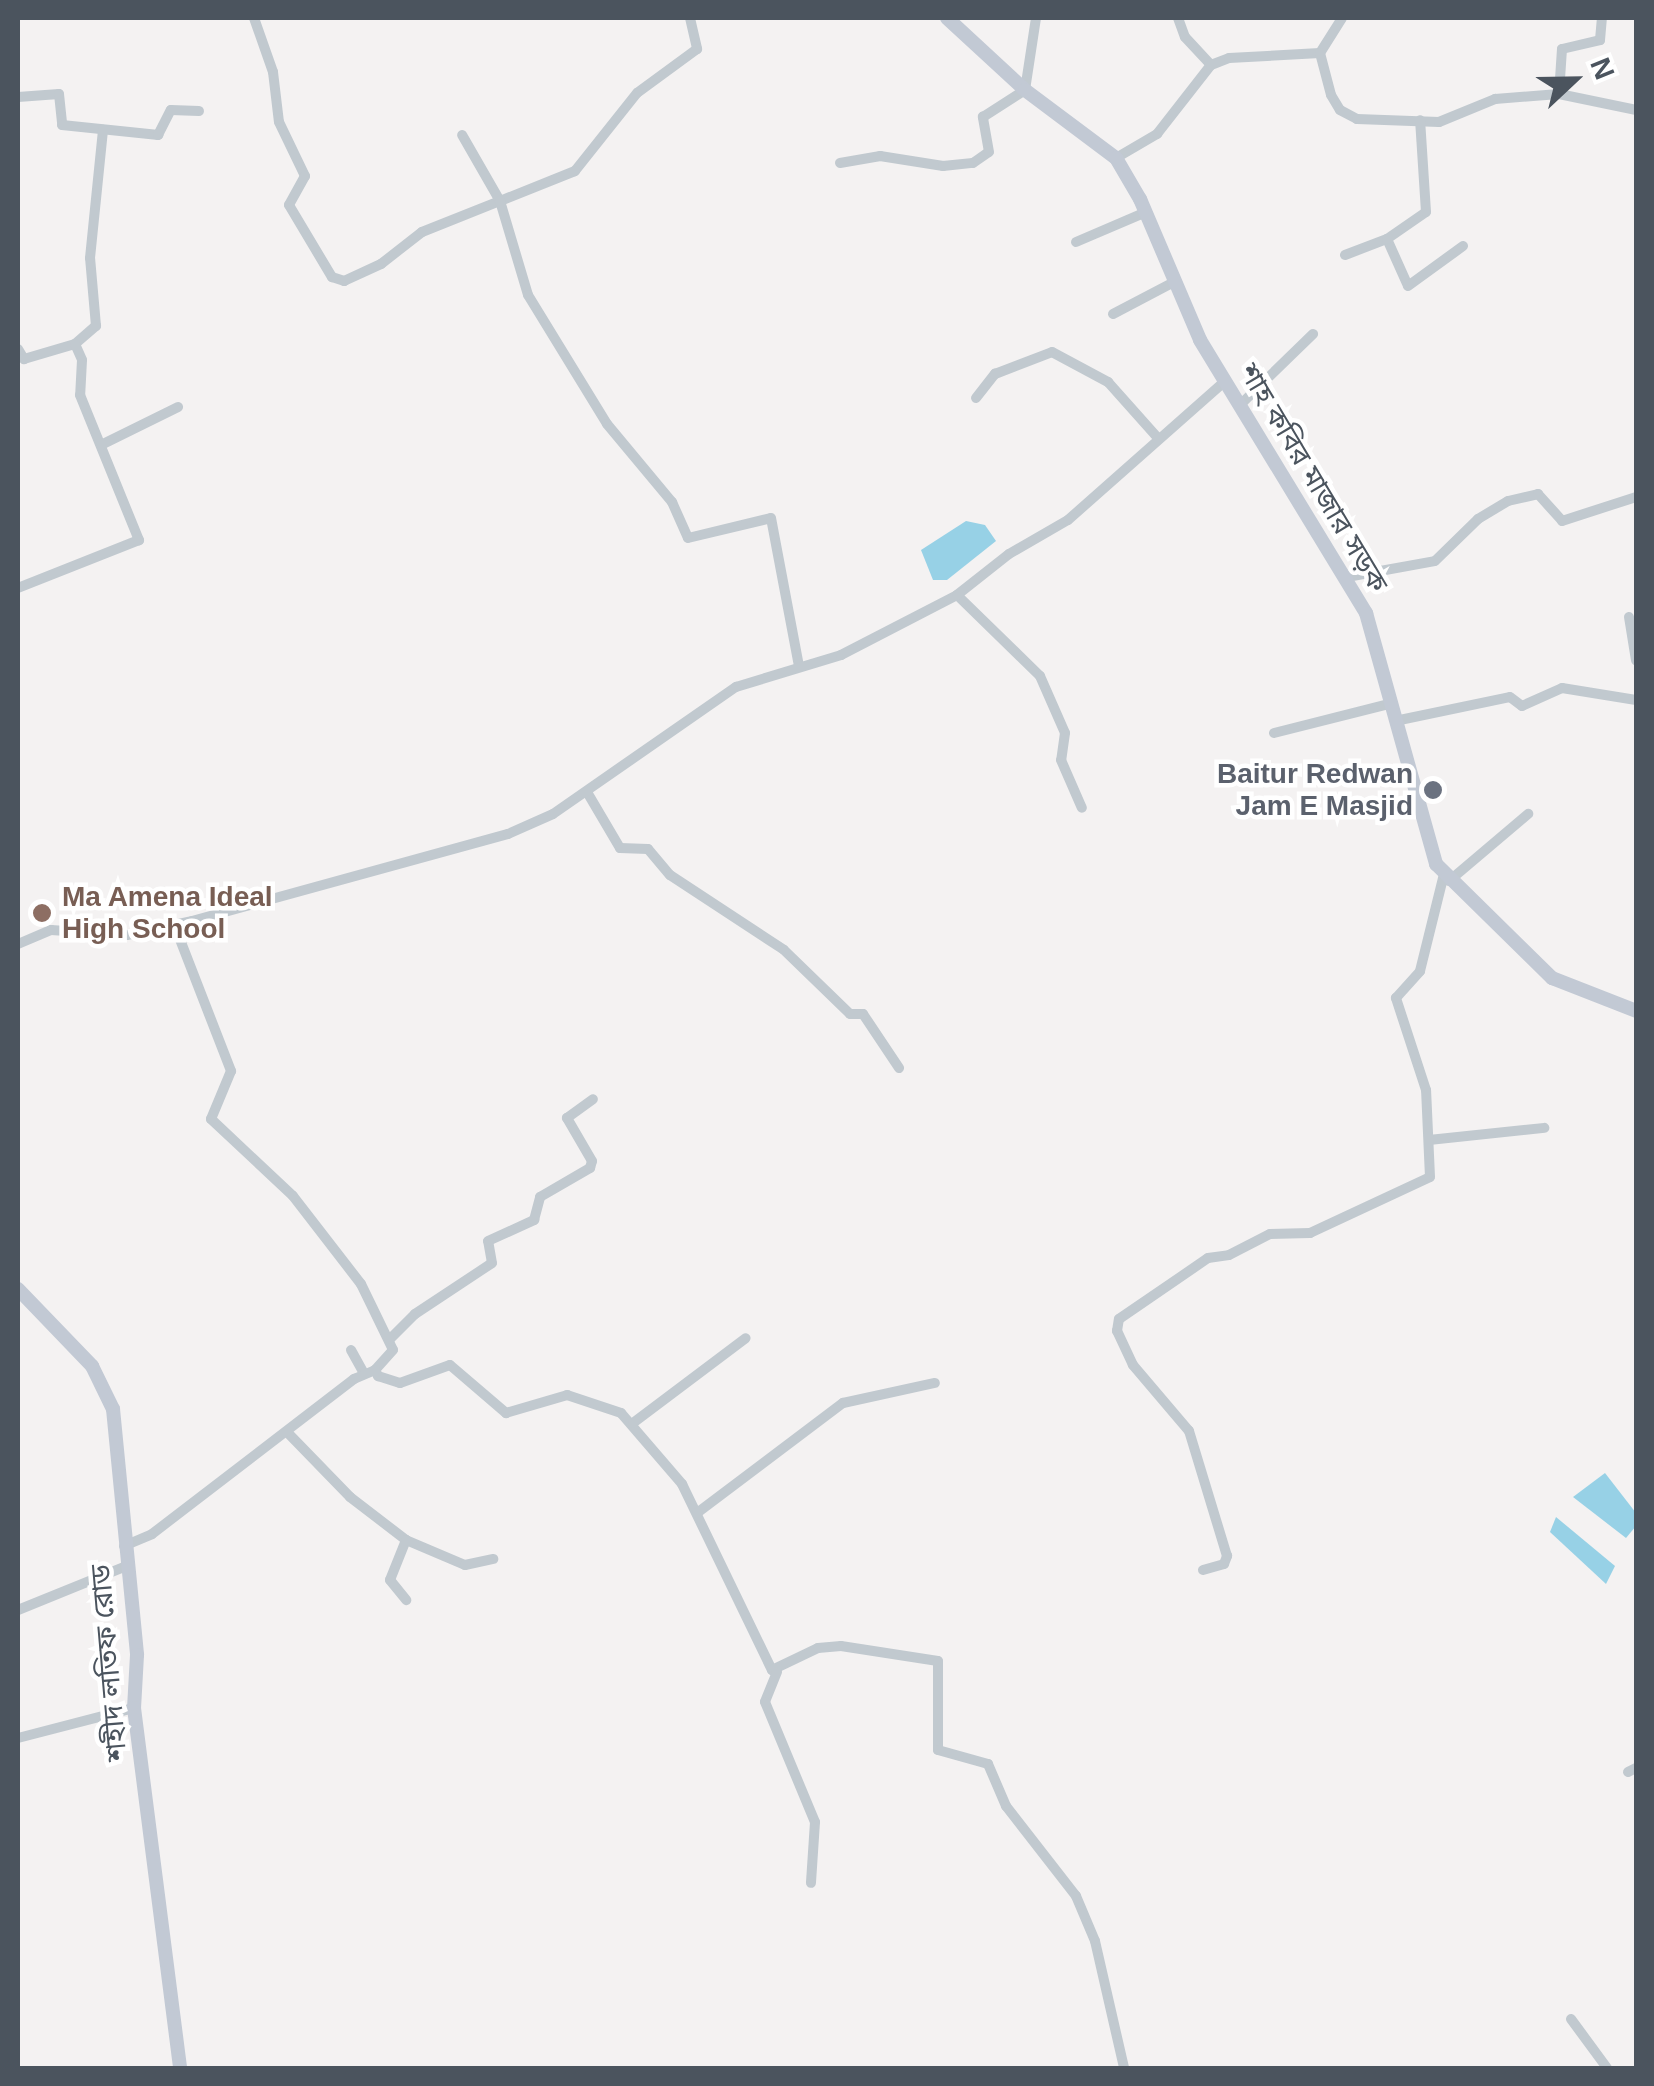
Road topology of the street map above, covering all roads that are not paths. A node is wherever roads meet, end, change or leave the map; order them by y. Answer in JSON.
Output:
{"nodes":[{"id":1,"x":254,"y":18,"type":"edge"},
{"id":2,"x":690,"y":18,"type":"edge"},
{"id":3,"x":948,"y":18,"type":"edge"},
{"id":4,"x":1036,"y":18,"type":"edge"},
{"id":5,"x":1178,"y":18,"type":"edge"},
{"id":6,"x":1342,"y":18,"type":"edge"},
{"id":7,"x":1602,"y":18,"type":"edge"},
{"id":8,"x":1320,"y":54,"type":"junction"},
{"id":9,"x":1210,"y":65,"type":"junction"},
{"id":10,"x":1025,"y":90,"type":"junction"},
{"id":11,"x":1559,"y":94,"type":"junction"},
{"id":12,"x":18,"y":98,"type":"edge"},
{"id":13,"x":1636,"y":110,"type":"edge"},
{"id":14,"x":199,"y":111,"type":"dead end"},
{"id":15,"x":1420,"y":120,"type":"junction"},
{"id":16,"x":104,"y":130,"type":"junction"},
{"id":17,"x":462,"y":135,"type":"dead end"},
{"id":18,"x":1116,"y":158,"type":"junction"},
{"id":19,"x":840,"y":163,"type":"dead end"},
{"id":20,"x":500,"y":201,"type":"junction"},
{"id":21,"x":1146,"y":212,"type":"junction"},
{"id":22,"x":1387,"y":240,"type":"junction"},
{"id":23,"x":1076,"y":242,"type":"dead end"},
{"id":24,"x":1462,"y":246,"type":"dead end"},
{"id":25,"x":1345,"y":255,"type":"dead end"},
{"id":26,"x":1172,"y":283,"type":"junction"},
{"id":27,"x":1113,"y":314,"type":"dead end"},
{"id":28,"x":1312,"y":334,"type":"dead end"},
{"id":29,"x":75,"y":344,"type":"junction"},
{"id":30,"x":18,"y":349,"type":"edge"},
{"id":31,"x":1226,"y":380,"type":"junction"},
{"id":32,"x":976,"y":398,"type":"dead end"},
{"id":33,"x":1240,"y":404,"type":"junction"},
{"id":34,"x":178,"y":407,"type":"dead end"},
{"id":35,"x":1156,"y":437,"type":"junction"},
{"id":36,"x":101,"y":445,"type":"junction"},
{"id":37,"x":1636,"y":496,"type":"edge"},
{"id":38,"x":1347,"y":577,"type":"junction"},
{"id":39,"x":18,"y":588,"type":"edge"},
{"id":40,"x":958,"y":595,"type":"junction"},
{"id":41,"x":1629,"y":617,"type":"dead end"},
{"id":42,"x":1636,"y":660,"type":"edge"},
{"id":43,"x":799,"y":666,"type":"junction"},
{"id":44,"x":1636,"y":700,"type":"edge"},
{"id":45,"x":1389,"y":704,"type":"junction"},
{"id":46,"x":1396,"y":722,"type":"junction"},
{"id":47,"x":1274,"y":733,"type":"dead end"},
{"id":48,"x":587,"y":792,"type":"junction"},
{"id":49,"x":1082,"y":808,"type":"dead end"},
{"id":50,"x":1528,"y":814,"type":"dead end"},
{"id":51,"x":1446,"y":877,"type":"junction"},
{"id":52,"x":174,"y":924,"type":"junction"},
{"id":53,"x":18,"y":944,"type":"edge"},
{"id":54,"x":1636,"y":1011,"type":"edge"},
{"id":55,"x":899,"y":1068,"type":"dead end"},
{"id":56,"x":592,"y":1099,"type":"dead end"},
{"id":57,"x":1544,"y":1128,"type":"dead end"},
{"id":58,"x":1430,"y":1140,"type":"junction"},
{"id":59,"x":18,"y":1289,"type":"edge"},
{"id":60,"x":746,"y":1338,"type":"dead end"},
{"id":61,"x":390,"y":1339,"type":"junction"},
{"id":62,"x":351,"y":1350,"type":"dead end"},
{"id":63,"x":369,"y":1371,"type":"junction"},
{"id":64,"x":935,"y":1383,"type":"dead end"},
{"id":65,"x":633,"y":1422,"type":"junction"},
{"id":66,"x":287,"y":1432,"type":"junction"},
{"id":67,"x":697,"y":1513,"type":"junction"},
{"id":68,"x":406,"y":1540,"type":"junction"},
{"id":69,"x":124,"y":1546,"type":"junction"},
{"id":70,"x":493,"y":1559,"type":"dead end"},
{"id":71,"x":124,"y":1567,"type":"junction"},
{"id":72,"x":1202,"y":1570,"type":"dead end"},
{"id":73,"x":406,"y":1600,"type":"dead end"},
{"id":74,"x":18,"y":1610,"type":"edge"},
{"id":75,"x":776,"y":1672,"type":"junction"},
{"id":76,"x":134,"y":1708,"type":"junction"},
{"id":77,"x":18,"y":1738,"type":"edge"},
{"id":78,"x":811,"y":1883,"type":"dead end"},
{"id":79,"x":1571,"y":2018,"type":"dead end"},
{"id":80,"x":180,"y":2068,"type":"edge"},
{"id":81,"x":1124,"y":2068,"type":"edge"},
{"id":82,"x":1608,"y":2068,"type":"edge"}],
"edges":[{"from":1,"to":20,"type":"street"},
{"from":2,"to":20,"type":"street"},
{"from":3,"to":10,"type":"street","name":"শাহ কবির মাজার সড়ক"},
{"from":4,"to":10,"type":"street"},
{"from":5,"to":9,"type":"street"},
{"from":6,"to":8,"type":"street"},
{"from":7,"to":11,"type":"street"},
{"from":8,"to":9,"type":"street"},
{"from":8,"to":15,"type":"street"},
{"from":9,"to":18,"type":"street"},
{"from":10,"to":18,"type":"street","name":"শাহ কবির মাজার সড়ক"},
{"from":10,"to":19,"type":"street"},
{"from":11,"to":13,"type":"street"},
{"from":11,"to":15,"type":"street"},
{"from":12,"to":16,"type":"street"},
{"from":14,"to":16,"type":"street"},
{"from":15,"to":22,"type":"street"},
{"from":16,"to":29,"type":"street"},
{"from":17,"to":20,"type":"street"},
{"from":18,"to":21,"type":"street","name":"শাহ কবির মাজার সড়ক"},
{"from":20,"to":43,"type":"street"},
{"from":21,"to":23,"type":"street"},
{"from":21,"to":26,"type":"street","name":"শাহ কবির মাজার সড়ক"},
{"from":22,"to":24,"type":"street"},
{"from":22,"to":25,"type":"street"},
{"from":26,"to":27,"type":"street"},
{"from":26,"to":31,"type":"street","name":"শাহ কবির মাজার সড়ক"},
{"from":28,"to":33,"type":"street"},
{"from":29,"to":30,"type":"street"},
{"from":29,"to":36,"type":"street"},
{"from":31,"to":33,"type":"street","name":"শাহ কবির মাজার সড়ক"},
{"from":31,"to":35,"type":"street"},
{"from":32,"to":35,"type":"street"},
{"from":33,"to":38,"type":"street","name":"শাহ কবির মাজার সড়ক"},
{"from":34,"to":36,"type":"street"},
{"from":35,"to":40,"type":"street"},
{"from":36,"to":39,"type":"street"},
{"from":37,"to":38,"type":"street"},
{"from":38,"to":45,"type":"street","name":"শাহ কবির মাজার সড়ক"},
{"from":40,"to":43,"type":"street"},
{"from":40,"to":49,"type":"street"},
{"from":41,"to":42,"type":"street"},
{"from":43,"to":48,"type":"street"},
{"from":44,"to":46,"type":"street"},
{"from":45,"to":46,"type":"street","name":"শাহ কবির মাজার সড়ক"},
{"from":45,"to":47,"type":"street"},
{"from":46,"to":51,"type":"street","name":"শাহ কবির মাজার সড়ক"},
{"from":48,"to":52,"type":"street"},
{"from":48,"to":55,"type":"street"},
{"from":50,"to":51,"type":"street"},
{"from":51,"to":54,"type":"street","name":"শাহ কবির মাজার সড়ক"},
{"from":51,"to":58,"type":"street"},
{"from":52,"to":53,"type":"street"},
{"from":52,"to":61,"type":"street"},
{"from":56,"to":61,"type":"street"},
{"from":57,"to":58,"type":"street"},
{"from":58,"to":72,"type":"street"},
{"from":59,"to":69,"type":"street","name":"শহীদ লতিফ রোড"},
{"from":60,"to":65,"type":"street"},
{"from":61,"to":63,"type":"street"},
{"from":62,"to":63,"type":"street"},
{"from":63,"to":65,"type":"street"},
{"from":63,"to":66,"type":"street"},
{"from":64,"to":67,"type":"street"},
{"from":65,"to":67,"type":"street"},
{"from":66,"to":68,"type":"street"},
{"from":66,"to":69,"type":"street"},
{"from":67,"to":75,"type":"street"},
{"from":68,"to":70,"type":"street"},
{"from":68,"to":73,"type":"street"},
{"from":69,"to":71,"type":"street","name":"শহীদ লতিফ রোড"},
{"from":71,"to":74,"type":"street"},
{"from":71,"to":76,"type":"street","name":"শহীদ লতিফ রোড"},
{"from":75,"to":78,"type":"street"},
{"from":75,"to":81,"type":"street"},
{"from":76,"to":77,"type":"street"},
{"from":76,"to":80,"type":"street","name":"শহীদ লতিফ রোড"},
{"from":79,"to":82,"type":"street"}]}
